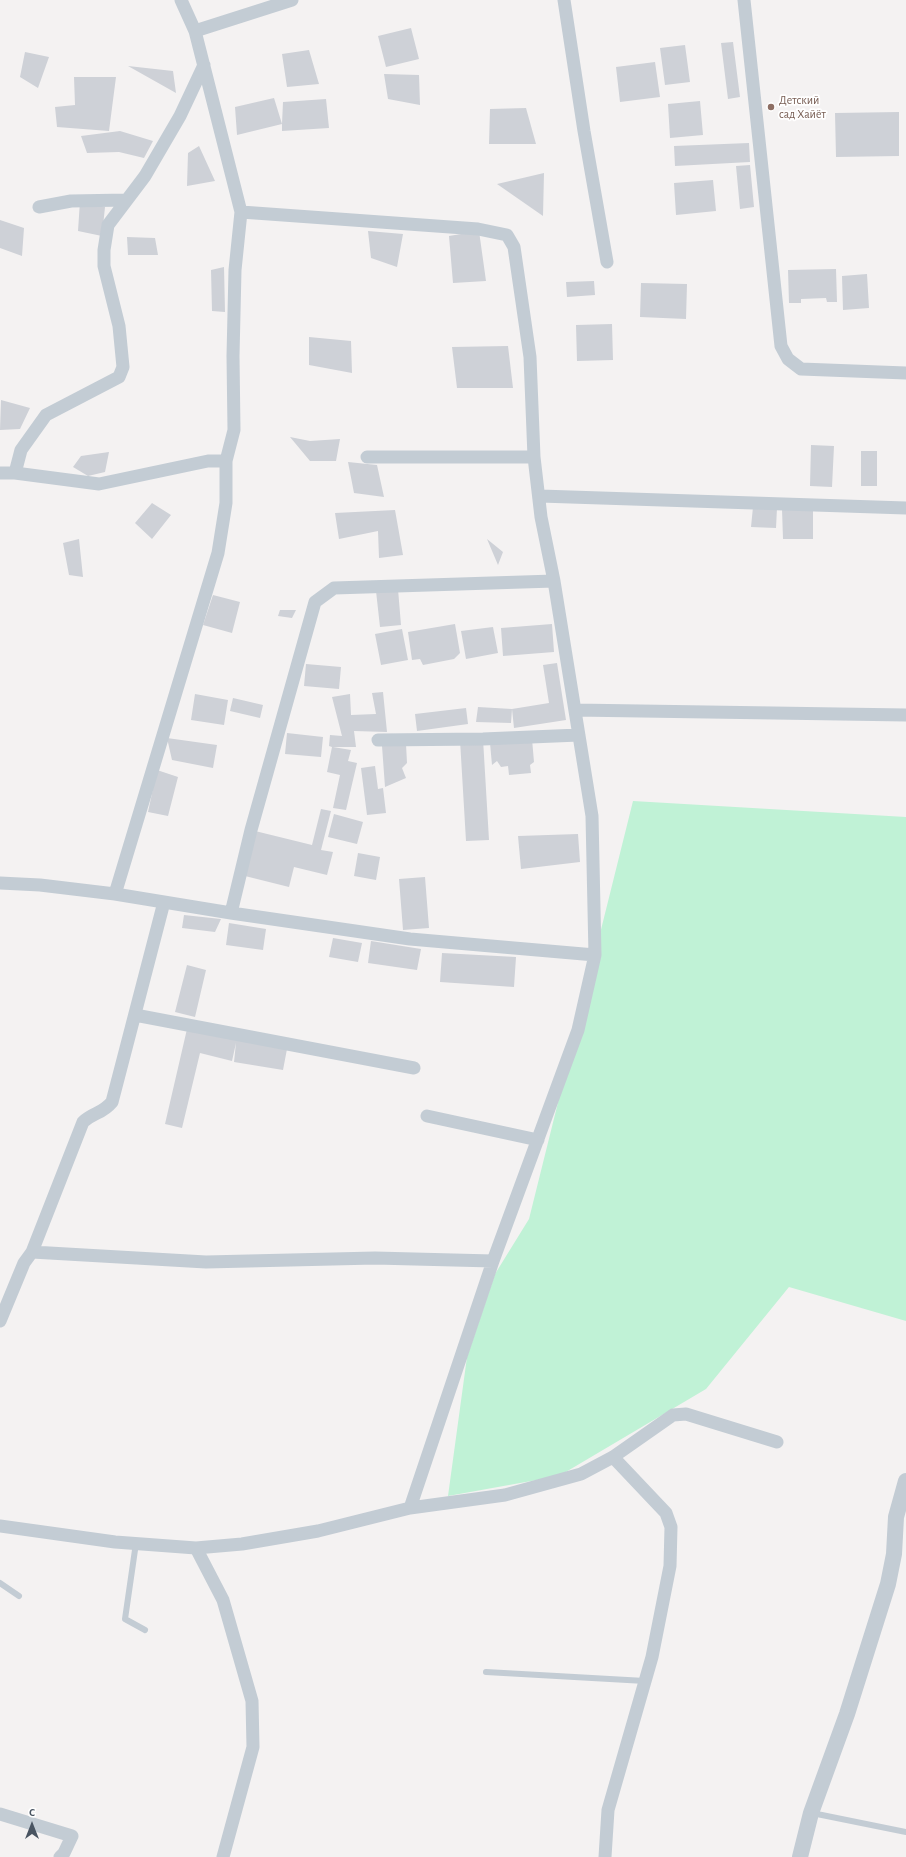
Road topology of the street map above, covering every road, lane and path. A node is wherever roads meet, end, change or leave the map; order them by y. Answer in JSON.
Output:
{"nodes":[{"id":1,"x":181,"y":0,"type":"edge"},
{"id":2,"x":292,"y":0,"type":"edge"},
{"id":3,"x":564,"y":0,"type":"edge"},
{"id":4,"x":744,"y":0,"type":"edge"},
{"id":5,"x":195,"y":31,"type":"junction"},
{"id":6,"x":204,"y":65,"type":"junction"},
{"id":7,"x":126,"y":200,"type":"junction"},
{"id":8,"x":39,"y":207,"type":"dead end"},
{"id":9,"x":241,"y":212,"type":"junction"},
{"id":10,"x":607,"y":262,"type":"dead end"},
{"id":11,"x":906,"y":373,"type":"edge"},
{"id":12,"x":367,"y":457,"type":"dead end"},
{"id":13,"x":534,"y":458,"type":"junction"},
{"id":14,"x":226,"y":461,"type":"junction"},
{"id":15,"x":0,"y":473,"type":"edge"},
{"id":16,"x":15,"y":473,"type":"junction"},
{"id":17,"x":540,"y":496,"type":"junction"},
{"id":18,"x":906,"y":508,"type":"edge"},
{"id":19,"x":554,"y":581,"type":"junction"},
{"id":20,"x":575,"y":710,"type":"junction"},
{"id":21,"x":906,"y":715,"type":"edge"},
{"id":22,"x":579,"y":735,"type":"junction"},
{"id":23,"x":378,"y":740,"type":"dead end"},
{"id":24,"x":0,"y":883,"type":"edge"},
{"id":25,"x":115,"y":894,"type":"junction"},
{"id":26,"x":164,"y":902,"type":"junction"},
{"id":27,"x":231,"y":913,"type":"junction"},
{"id":28,"x":595,"y":956,"type":"junction"},
{"id":29,"x":135,"y":1015,"type":"junction"},
{"id":30,"x":414,"y":1068,"type":"dead end"},
{"id":31,"x":427,"y":1116,"type":"dead end"},
{"id":32,"x":538,"y":1140,"type":"junction"},
{"id":33,"x":32,"y":1252,"type":"junction"},
{"id":34,"x":494,"y":1261,"type":"junction"},
{"id":35,"x":0,"y":1321,"type":"edge"},
{"id":36,"x":778,"y":1442,"type":"dead end"},
{"id":37,"x":613,"y":1457,"type":"junction"},
{"id":38,"x":906,"y":1480,"type":"edge"},
{"id":39,"x":410,"y":1508,"type":"junction"},
{"id":40,"x":0,"y":1526,"type":"edge"},
{"id":41,"x":136,"y":1543,"type":"junction"},
{"id":42,"x":196,"y":1548,"type":"junction"},
{"id":43,"x":0,"y":1583,"type":"edge"},
{"id":44,"x":19,"y":1596,"type":"dead end"},
{"id":45,"x":145,"y":1630,"type":"dead end"},
{"id":46,"x":486,"y":1672,"type":"dead end"},
{"id":47,"x":645,"y":1681,"type":"junction"},
{"id":48,"x":811,"y":1813,"type":"junction"},
{"id":49,"x":0,"y":1814,"type":"edge"},
{"id":50,"x":906,"y":1832,"type":"edge"},
{"id":51,"x":60,"y":1857,"type":"edge"},
{"id":52,"x":223,"y":1857,"type":"edge"},
{"id":53,"x":605,"y":1857,"type":"edge"},
{"id":54,"x":800,"y":1857,"type":"edge"}],
"edges":[{"from":1,"to":5,"type":"street"},
{"from":2,"to":5,"type":"street"},
{"from":3,"to":10,"type":"street"},
{"from":4,"to":11,"type":"street"},
{"from":5,"to":6,"type":"street"},
{"from":6,"to":7,"type":"street"},
{"from":6,"to":9,"type":"street"},
{"from":7,"to":8,"type":"street"},
{"from":7,"to":16,"type":"street"},
{"from":9,"to":13,"type":"street"},
{"from":9,"to":14,"type":"street"},
{"from":12,"to":13,"type":"street"},
{"from":13,"to":17,"type":"street"},
{"from":14,"to":16,"type":"street"},
{"from":14,"to":25,"type":"street"},
{"from":15,"to":16,"type":"street"},
{"from":17,"to":18,"type":"street"},
{"from":17,"to":19,"type":"street"},
{"from":19,"to":20,"type":"street"},
{"from":19,"to":27,"type":"street"},
{"from":20,"to":21,"type":"street"},
{"from":20,"to":22,"type":"street"},
{"from":22,"to":23,"type":"street"},
{"from":22,"to":28,"type":"street"},
{"from":24,"to":25,"type":"street"},
{"from":25,"to":26,"type":"street"},
{"from":26,"to":27,"type":"street"},
{"from":26,"to":29,"type":"street"},
{"from":27,"to":28,"type":"street"},
{"from":28,"to":32,"type":"street"},
{"from":29,"to":30,"type":"street"},
{"from":29,"to":33,"type":"street"},
{"from":31,"to":32,"type":"street"},
{"from":32,"to":34,"type":"street"},
{"from":33,"to":34,"type":"street"},
{"from":33,"to":35,"type":"street"},
{"from":34,"to":39,"type":"street"},
{"from":36,"to":37,"type":"street"},
{"from":37,"to":39,"type":"street"},
{"from":37,"to":47,"type":"street"},
{"from":38,"to":48,"type":"street"},
{"from":39,"to":42,"type":"street"},
{"from":40,"to":41,"type":"street"},
{"from":41,"to":42,"type":"street"},
{"from":41,"to":45,"type":"lane"},
{"from":42,"to":52,"type":"street"},
{"from":43,"to":44,"type":"lane"},
{"from":46,"to":47,"type":"lane"},
{"from":47,"to":53,"type":"street"},
{"from":48,"to":50,"type":"lane"},
{"from":48,"to":54,"type":"street"},
{"from":49,"to":51,"type":"street"}]}
